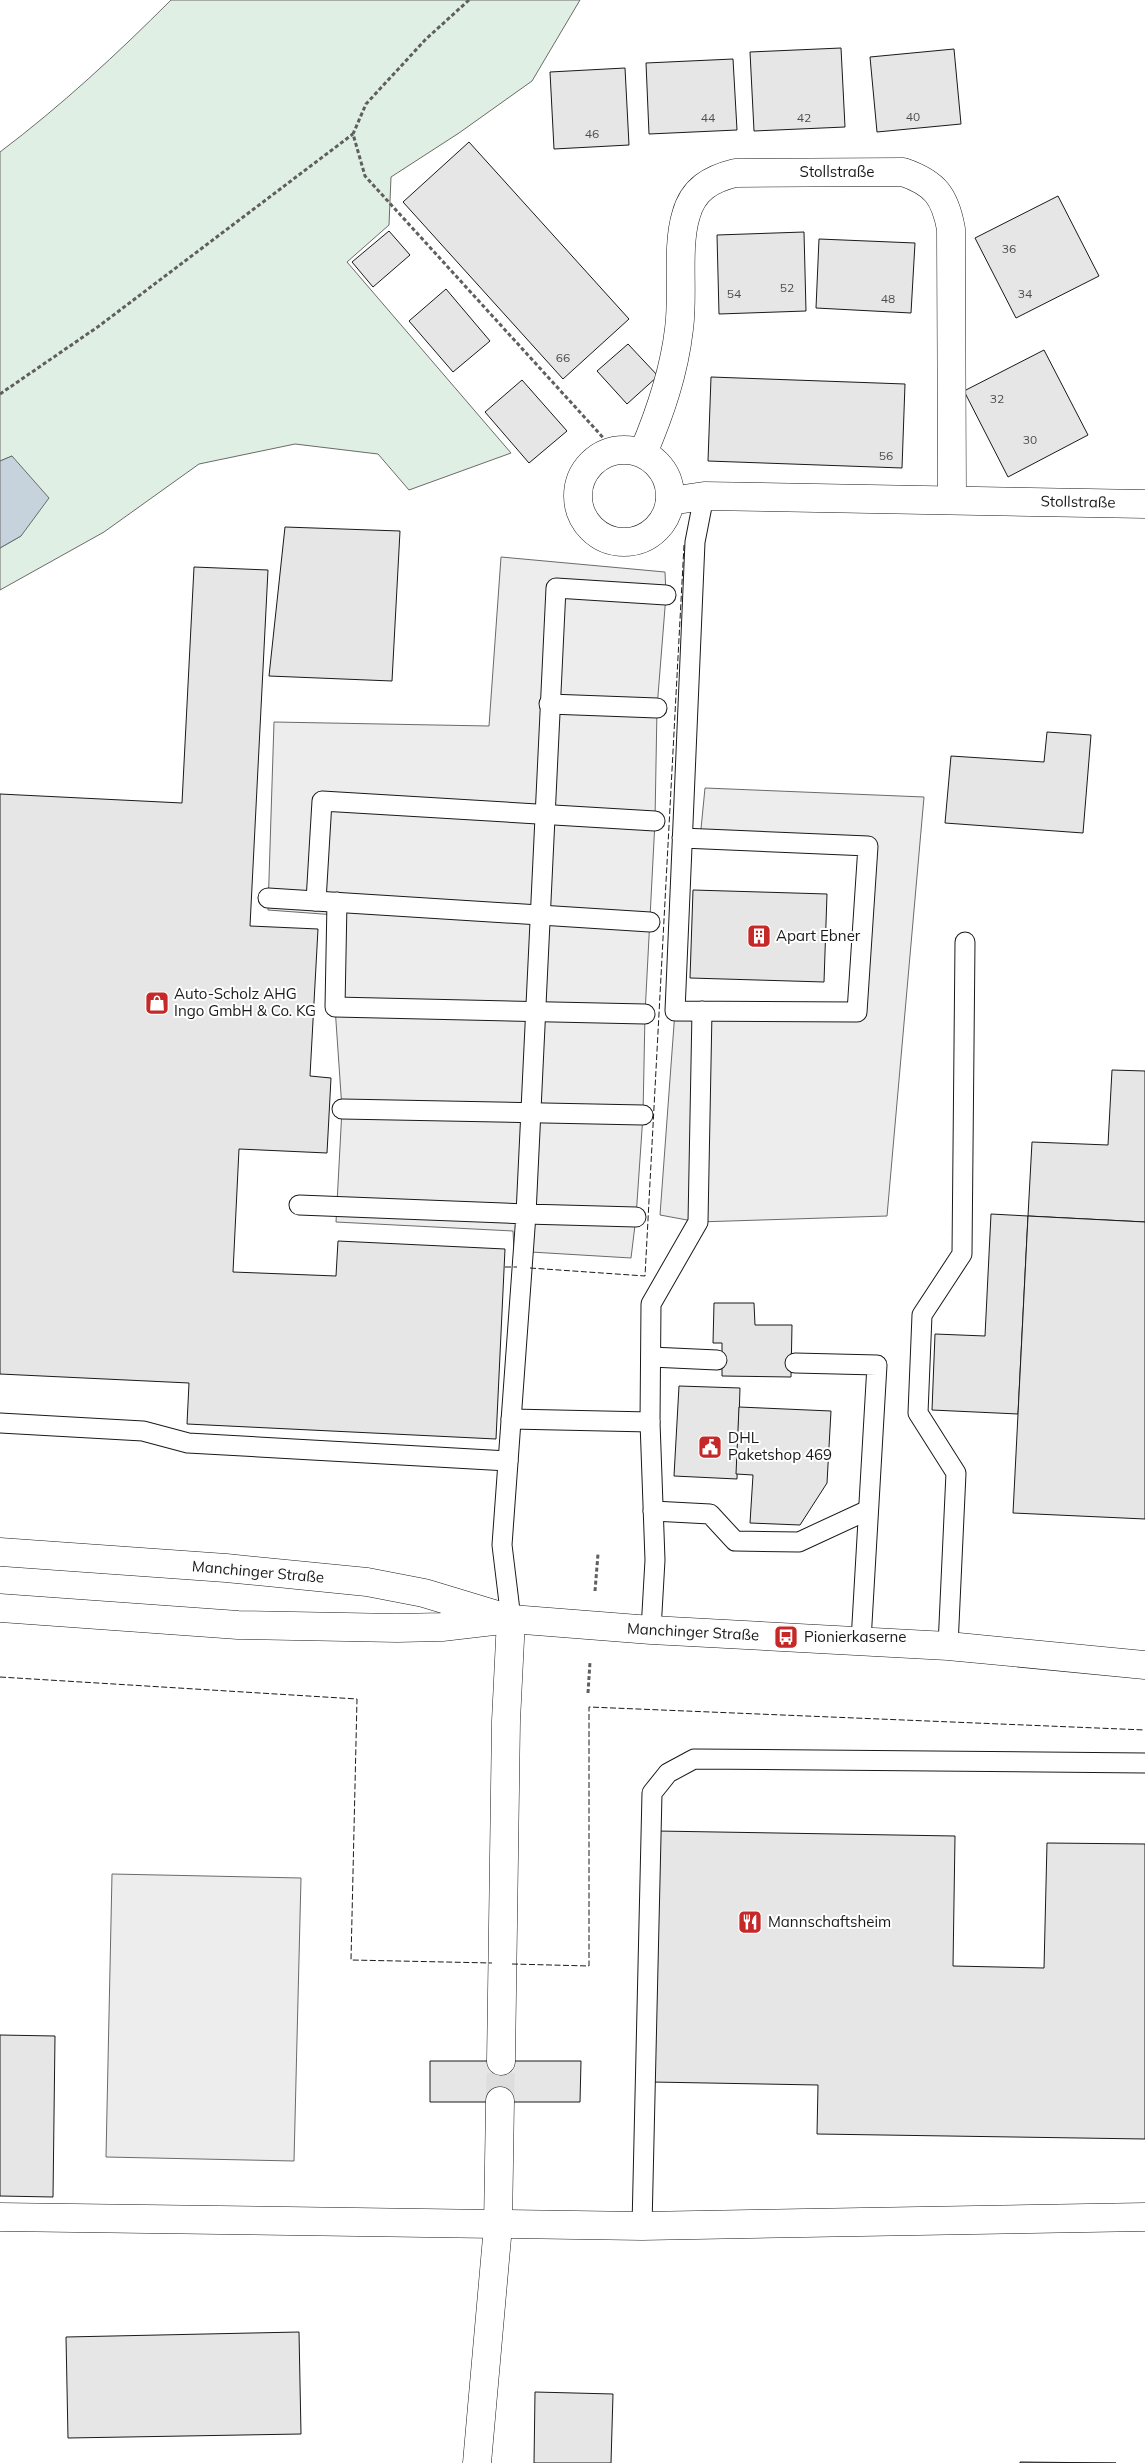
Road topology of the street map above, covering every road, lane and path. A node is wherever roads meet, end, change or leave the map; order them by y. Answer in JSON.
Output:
{"nodes":[{"id":1,"x":469,"y":0,"type":"edge"},
{"id":2,"x":352,"y":134,"type":"junction"},
{"id":3,"x":0,"y":394,"type":"edge"},
{"id":4,"x":616,"y":451,"type":"junction"},
{"id":5,"x":642,"y":453,"type":"junction"},
{"id":6,"x":704,"y":496,"type":"junction"},
{"id":7,"x":952,"y":499,"type":"junction"},
{"id":8,"x":670,"y":501,"type":"junction"},
{"id":9,"x":1145,"y":504,"type":"edge"},
{"id":10,"x":666,"y":595,"type":"dead end"},
{"id":11,"x":549,"y":704,"type":"junction"},
{"id":12,"x":657,"y":708,"type":"dead end"},
{"id":13,"x":544,"y":814,"type":"junction"},
{"id":14,"x":655,"y":821,"type":"dead end"},
{"id":15,"x":682,"y":838,"type":"junction"},
{"id":16,"x":268,"y":898,"type":"dead end"},
{"id":17,"x":316,"y":901,"type":"junction"},
{"id":18,"x":337,"y":902,"type":"junction"},
{"id":19,"x":539,"y":915,"type":"junction"},
{"id":20,"x":650,"y":922,"type":"dead end"},
{"id":21,"x":965,"y":942,"type":"dead end"},
{"id":22,"x":535,"y":1011,"type":"junction"},
{"id":23,"x":702,"y":1011,"type":"junction"},
{"id":24,"x":645,"y":1014,"type":"dead end"},
{"id":25,"x":342,"y":1109,"type":"dead end"},
{"id":26,"x":531,"y":1113,"type":"junction"},
{"id":27,"x":643,"y":1115,"type":"dead end"},
{"id":28,"x":299,"y":1205,"type":"dead end"},
{"id":29,"x":526,"y":1214,"type":"junction"},
{"id":30,"x":636,"y":1218,"type":"dead end"},
{"id":31,"x":651,"y":1357,"type":"junction"},
{"id":32,"x":717,"y":1360,"type":"dead end"},
{"id":33,"x":795,"y":1362,"type":"dead end"},
{"id":34,"x":511,"y":1419,"type":"junction"},
{"id":35,"x":650,"y":1422,"type":"junction"},
{"id":36,"x":0,"y":1423,"type":"edge"},
{"id":37,"x":508,"y":1461,"type":"junction"},
{"id":38,"x":868,"y":1510,"type":"junction"},
{"id":39,"x":653,"y":1511,"type":"junction"},
{"id":40,"x":0,"y":1552,"type":"edge"},
{"id":41,"x":0,"y":1608,"type":"edge"},
{"id":42,"x":511,"y":1619,"type":"junction"},
{"id":43,"x":651,"y":1630,"type":"junction"},
{"id":44,"x":861,"y":1641,"type":"junction"},
{"id":45,"x":948,"y":1646,"type":"junction"},
{"id":46,"x":1145,"y":1665,"type":"edge"},
{"id":47,"x":1145,"y":1763,"type":"edge"},
{"id":48,"x":501,"y":2061,"type":"tunnel mouth"},
{"id":49,"x":500,"y":2101,"type":"tunnel mouth"},
{"id":50,"x":0,"y":2217,"type":"edge"},
{"id":51,"x":1145,"y":2217,"type":"edge"},
{"id":52,"x":498,"y":2226,"type":"junction"},
{"id":53,"x":642,"y":2226,"type":"junction"},
{"id":54,"x":477,"y":2463,"type":"edge"}],
"edges":[{"from":1,"to":2,"type":"path"},
{"from":2,"to":3,"type":"path"},
{"from":2,"to":4,"type":"path"},
{"from":4,"to":5,"type":"street"},
{"from":4,"to":8,"type":"street"},
{"from":5,"to":7,"type":"street","name":"Stollstraße"},
{"from":5,"to":8,"type":"street"},
{"from":6,"to":7,"type":"street","name":"Stollstraße"},
{"from":6,"to":8,"type":"street","name":"Stollstraße"},
{"from":6,"to":15,"type":"lane"},
{"from":7,"to":9,"type":"street","name":"Stollstraße"},
{"from":10,"to":11,"type":"lane"},
{"from":11,"to":12,"type":"lane"},
{"from":11,"to":13,"type":"lane"},
{"from":13,"to":14,"type":"lane"},
{"from":13,"to":17,"type":"lane"},
{"from":13,"to":19,"type":"lane"},
{"from":15,"to":23,"type":"lane"},
{"from":15,"to":23,"type":"lane"},
{"from":16,"to":17,"type":"lane"},
{"from":17,"to":18,"type":"lane"},
{"from":18,"to":19,"type":"lane"},
{"from":18,"to":22,"type":"lane"},
{"from":19,"to":20,"type":"lane"},
{"from":19,"to":22,"type":"lane"},
{"from":21,"to":45,"type":"lane"},
{"from":22,"to":24,"type":"lane"},
{"from":22,"to":26,"type":"lane"},
{"from":23,"to":31,"type":"lane"},
{"from":25,"to":26,"type":"lane"},
{"from":26,"to":27,"type":"lane"},
{"from":26,"to":29,"type":"lane"},
{"from":28,"to":29,"type":"lane"},
{"from":29,"to":30,"type":"lane"},
{"from":29,"to":34,"type":"lane"},
{"from":31,"to":32,"type":"lane"},
{"from":31,"to":35,"type":"lane"},
{"from":33,"to":38,"type":"lane"},
{"from":34,"to":35,"type":"lane"},
{"from":34,"to":37,"type":"lane"},
{"from":35,"to":39,"type":"lane"},
{"from":36,"to":37,"type":"lane"},
{"from":37,"to":42,"type":"lane"},
{"from":38,"to":39,"type":"lane"},
{"from":38,"to":44,"type":"lane"},
{"from":39,"to":43,"type":"lane"},
{"from":40,"to":42,"type":"street","name":"Manchinger Straße"},
{"from":41,"to":42,"type":"street","name":"Manchinger Straße"},
{"from":42,"to":43,"type":"street","name":"Manchinger Straße"},
{"from":42,"to":48,"type":"street"},
{"from":43,"to":44,"type":"street","name":"Manchinger Straße"},
{"from":44,"to":45,"type":"street","name":"Manchinger Straße"},
{"from":45,"to":46,"type":"street","name":"Manchinger Straße"},
{"from":47,"to":53,"type":"lane"},
{"from":49,"to":52,"type":"street"},
{"from":50,"to":52,"type":"street"},
{"from":51,"to":53,"type":"street"},
{"from":52,"to":53,"type":"street"},
{"from":52,"to":54,"type":"street"}]}
